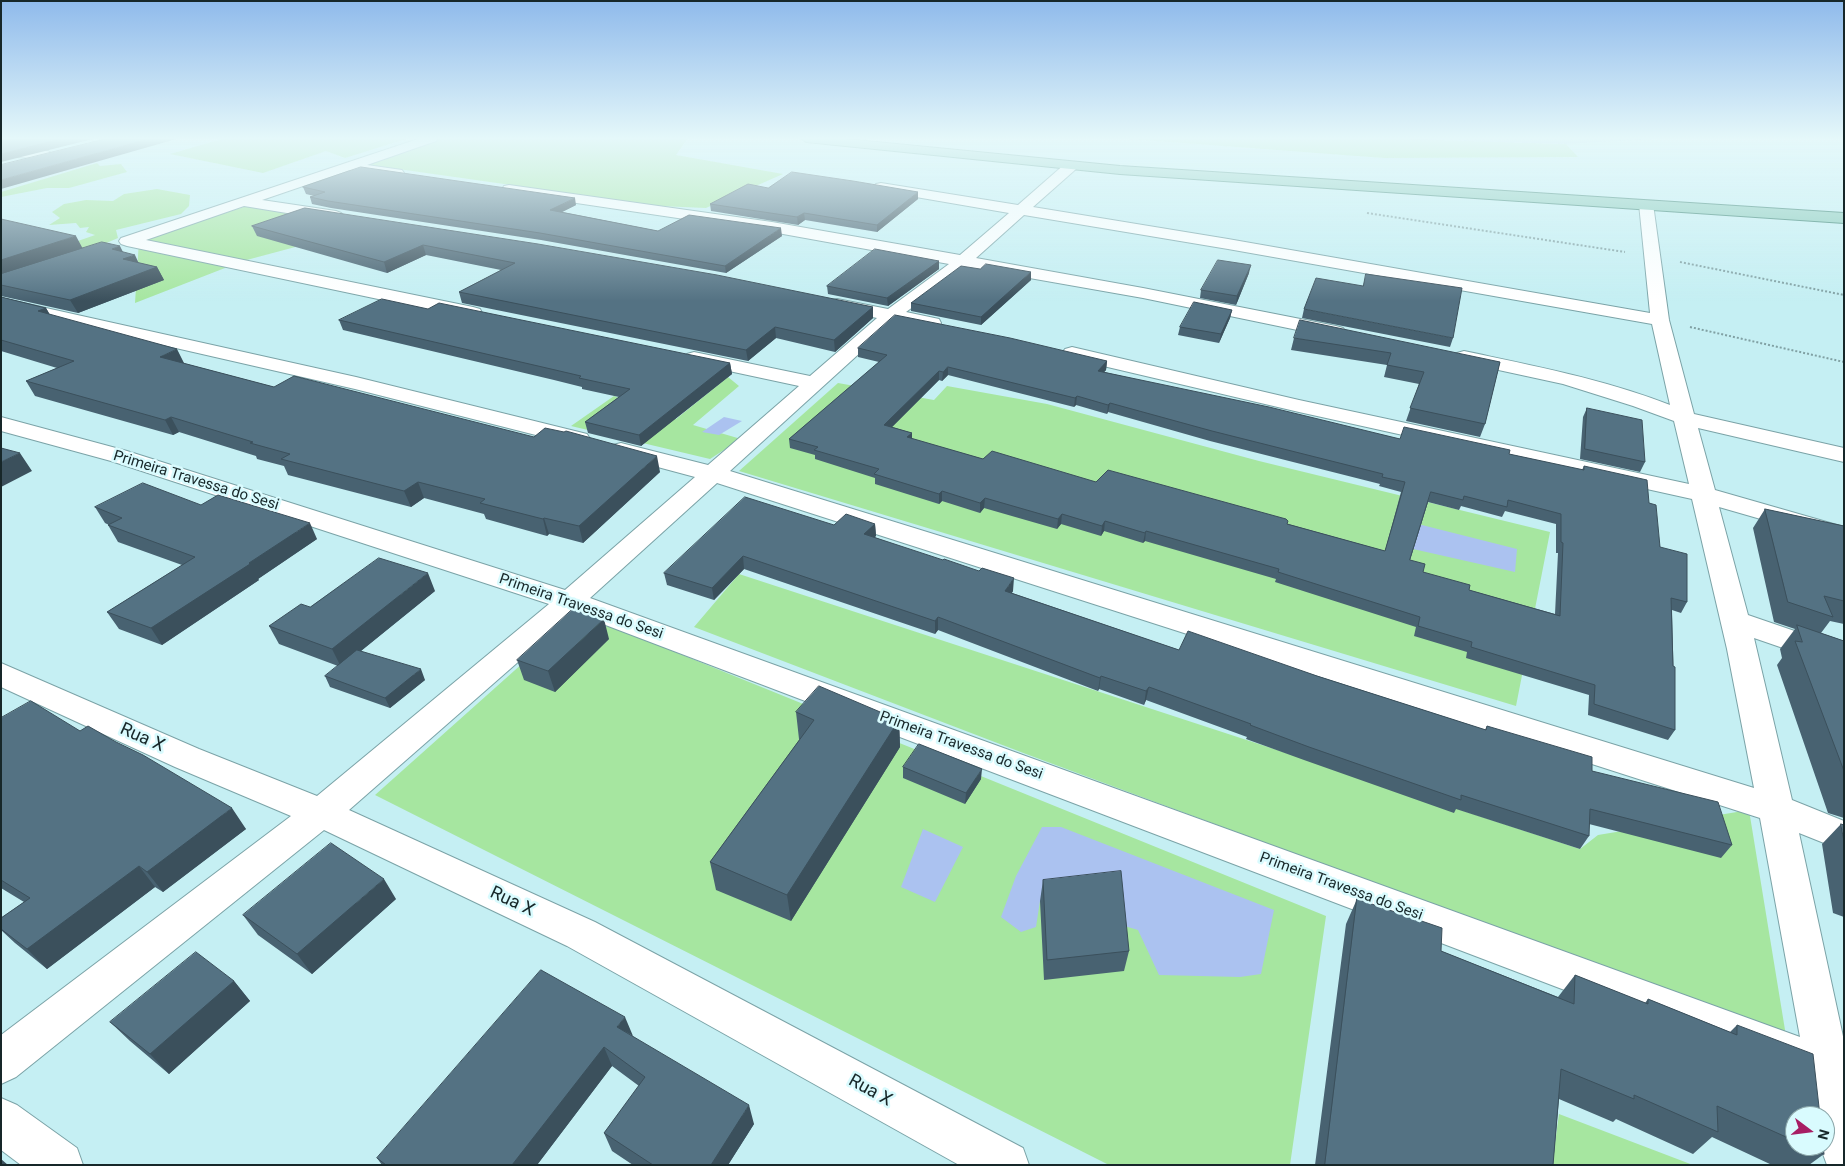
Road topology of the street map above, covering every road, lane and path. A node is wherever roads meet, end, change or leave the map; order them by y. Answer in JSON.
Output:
{"nodes":[{"id":1,"x":272,"y":192,"type":"edge"},
{"id":2,"x":532,"y":192,"type":"edge"},
{"id":3,"x":913,"y":192,"type":"edge"},
{"id":4,"x":1041,"y":192,"type":"edge"},
{"id":5,"x":1471,"y":192,"type":"edge"},
{"id":6,"x":244,"y":202,"type":"junction"},
{"id":7,"x":1646,"y":204,"type":"junction"},
{"id":8,"x":1021,"y":210,"type":"junction"},
{"id":9,"x":351,"y":218,"type":"edge"},
{"id":10,"x":1844,"y":218,"type":"edge"},
{"id":11,"x":126,"y":241,"type":"junction"},
{"id":12,"x":109,"y":247,"type":"edge"},
{"id":13,"x":1652,"y":256,"type":"junction"},
{"id":14,"x":962,"y":262,"type":"junction"},
{"id":15,"x":1844,"y":295,"type":"edge"},
{"id":16,"x":815,"y":299,"type":"edge"},
{"id":17,"x":1,"y":303,"type":"edge"},
{"id":18,"x":891,"y":315,"type":"junction"},
{"id":19,"x":486,"y":316,"type":"edge"},
{"id":20,"x":1660,"y":320,"type":"junction"},
{"id":21,"x":955,"y":328,"type":"edge"},
{"id":22,"x":1356,"y":336,"type":"edge"},
{"id":23,"x":1057,"y":350,"type":"edge"},
{"id":24,"x":1451,"y":355,"type":"edge"},
{"id":25,"x":679,"y":356,"type":"edge"},
{"id":26,"x":1844,"y":362,"type":"edge"},
{"id":27,"x":814,"y":383,"type":"junction"},
{"id":28,"x":1685,"y":418,"type":"junction"},
{"id":29,"x":1,"y":424,"type":"edge"},
{"id":30,"x":1844,"y":456,"type":"edge"},
{"id":31,"x":713,"y":474,"type":"junction"},
{"id":32,"x":1702,"y":494,"type":"junction"},
{"id":33,"x":1844,"y":534,"type":"edge"},
{"id":34,"x":570,"y":601,"type":"junction"},
{"id":35,"x":1735,"y":621,"type":"junction"},
{"id":36,"x":1844,"y":659,"type":"edge"},
{"id":37,"x":1,"y":674,"type":"edge"},
{"id":38,"x":1776,"y":809,"type":"junction"},
{"id":39,"x":321,"y":813,"type":"junction"},
{"id":40,"x":1844,"y":836,"type":"edge"},
{"id":41,"x":1,"y":1062,"type":"edge"},
{"id":42,"x":1835,"y":1072,"type":"edge"},
{"id":43,"x":1,"y":1121,"type":"edge"},
{"id":44,"x":1844,"y":1150,"type":"edge"},
{"id":45,"x":60,"y":1165,"type":"edge"},
{"id":46,"x":1006,"y":1165,"type":"edge"}],
"edges":[{"from":1,"to":6,"type":"street"},
{"from":2,"to":14,"type":"street"},
{"from":3,"to":8,"type":"street"},
{"from":4,"to":8,"type":"street"},
{"from":5,"to":7,"type":"main road"},
{"from":6,"to":9,"type":"street"},
{"from":6,"to":11,"type":"street"},
{"from":7,"to":10,"type":"main road"},
{"from":7,"to":13,"type":"street"},
{"from":8,"to":14,"type":"street"},
{"from":8,"to":20,"type":"street"},
{"from":11,"to":12,"type":"street"},
{"from":11,"to":19,"type":"street"},
{"from":13,"to":15,"type":"path"},
{"from":13,"to":20,"type":"street"},
{"from":14,"to":18,"type":"street"},
{"from":14,"to":22,"type":"street"},
{"from":16,"to":18,"type":"street"},
{"from":17,"to":31,"type":"street"},
{"from":18,"to":21,"type":"street"},
{"from":18,"to":27,"type":"street"},
{"from":20,"to":26,"type":"path"},
{"from":20,"to":28,"type":"street"},
{"from":23,"to":32,"type":"street"},
{"from":24,"to":28,"type":"street"},
{"from":25,"to":27,"type":"street"},
{"from":27,"to":31,"type":"street"},
{"from":28,"to":30,"type":"street"},
{"from":28,"to":32,"type":"street"},
{"from":29,"to":34,"type":"street","name":"Primeira Travessa do Sesi"},
{"from":31,"to":34,"type":"street"},
{"from":31,"to":38,"type":"street"},
{"from":32,"to":33,"type":"street"},
{"from":32,"to":35,"type":"street"},
{"from":34,"to":39,"type":"street"},
{"from":34,"to":42,"type":"street","name":"Primeira Travessa do Sesi"},
{"from":35,"to":36,"type":"street"},
{"from":35,"to":38,"type":"street"},
{"from":37,"to":39,"type":"street","name":"Rua X"},
{"from":38,"to":40,"type":"street"},
{"from":38,"to":42,"type":"street"},
{"from":39,"to":41,"type":"street"},
{"from":39,"to":46,"type":"street","name":"Rua X"},
{"from":42,"to":44,"type":"street"},
{"from":43,"to":45,"type":"street"}]}
